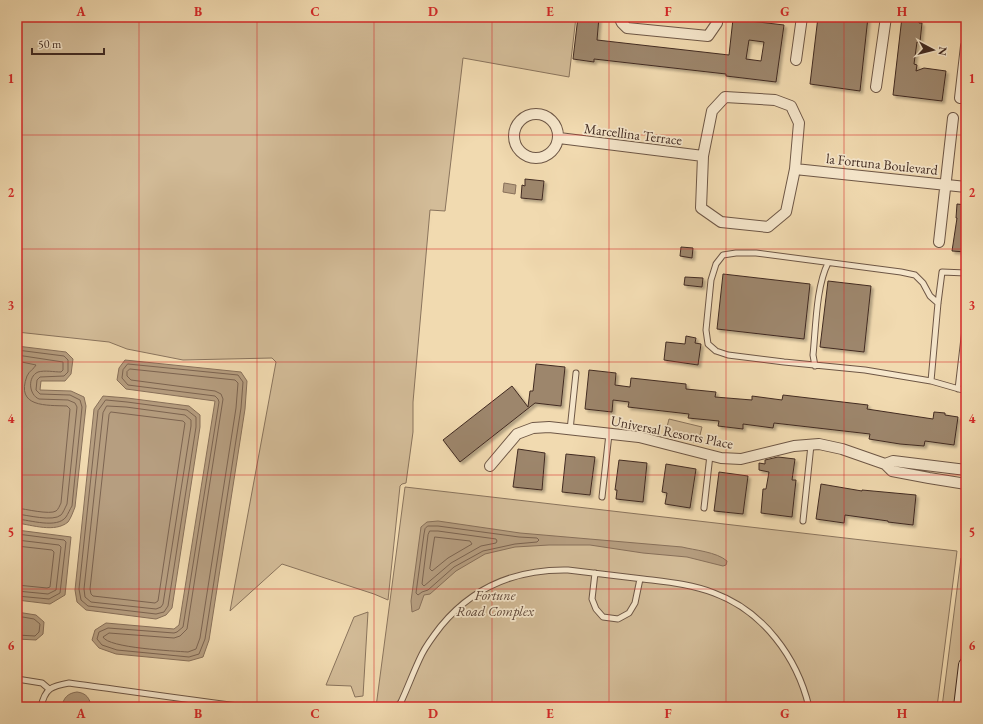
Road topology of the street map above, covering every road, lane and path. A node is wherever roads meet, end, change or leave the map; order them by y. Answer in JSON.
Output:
{"nodes":[{"id":1,"x":620,"y":17,"type":"edge"},
{"id":2,"x":718,"y":17,"type":"edge"},
{"id":3,"x":802,"y":17,"type":"edge"},
{"id":4,"x":886,"y":17,"type":"edge"},
{"id":5,"x":966,"y":46,"type":"edge"},
{"id":6,"x":966,"y":50,"type":"edge"},
{"id":7,"x":796,"y":60,"type":"dead end"},
{"id":8,"x":876,"y":87,"type":"dead end"},
{"id":9,"x":960,"y":98,"type":"dead end"},
{"id":10,"x":953,"y":118,"type":"dead end"},
{"id":11,"x":559,"y":138,"type":"junction"},
{"id":12,"x":703,"y":156,"type":"junction"},
{"id":13,"x":795,"y":168,"type":"junction"},
{"id":14,"x":945,"y":185,"type":"junction"},
{"id":15,"x":966,"y":187,"type":"edge"},
{"id":16,"x":939,"y":242,"type":"dead end"},
{"id":17,"x":828,"y":263,"type":"junction"},
{"id":18,"x":966,"y":273,"type":"edge"},
{"id":19,"x":938,"y":302,"type":"junction"},
{"id":20,"x":966,"y":321,"type":"edge"},
{"id":21,"x":815,"y":366,"type":"junction"},
{"id":22,"x":576,"y":374,"type":"dead end"},
{"id":23,"x":931,"y":382,"type":"junction"},
{"id":24,"x":958,"y":389,"type":"junction"},
{"id":25,"x":966,"y":391,"type":"edge"},
{"id":26,"x":570,"y":430,"type":"junction"},
{"id":27,"x":609,"y":434,"type":"junction"},
{"id":28,"x":811,"y":445,"type":"junction"},
{"id":29,"x":710,"y":455,"type":"junction"},
{"id":30,"x":490,"y":466,"type":"dead end"},
{"id":31,"x":936,"y":466,"type":"junction"},
{"id":32,"x":906,"y":468,"type":"junction"},
{"id":33,"x":966,"y":470,"type":"edge"},
{"id":34,"x":934,"y":480,"type":"junction"},
{"id":35,"x":966,"y":484,"type":"edge"},
{"id":36,"x":602,"y":497,"type":"dead end"},
{"id":37,"x":704,"y":508,"type":"dead end"},
{"id":38,"x":803,"y":521,"type":"dead end"},
{"id":39,"x":595,"y":573,"type":"junction"},
{"id":40,"x":640,"y":579,"type":"junction"},
{"id":41,"x":966,"y":665,"type":"edge"},
{"id":42,"x":17,"y":679,"type":"edge"},
{"id":43,"x":49,"y":689,"type":"junction"},
{"id":44,"x":216,"y":705,"type":"edge"},
{"id":45,"x":41,"y":707,"type":"edge"},
{"id":46,"x":247,"y":707,"type":"edge"},
{"id":47,"x":397,"y":707,"type":"edge"},
{"id":48,"x":809,"y":707,"type":"edge"},
{"id":49,"x":961,"y":707,"type":"edge"}],
"edges":[{"from":1,"to":2,"type":"street"},
{"from":3,"to":7,"type":"street"},
{"from":4,"to":8,"type":"street"},
{"from":5,"to":6,"type":"street"},
{"from":6,"to":9,"type":"street"},
{"from":10,"to":14,"type":"street"},
{"from":11,"to":11,"type":"street"},
{"from":11,"to":12,"type":"street","name":"Marcellina Terrace"},
{"from":12,"to":13,"type":"street"},
{"from":12,"to":13,"type":"street"},
{"from":13,"to":14,"type":"street","name":"la Fortuna Boulevard"},
{"from":14,"to":15,"type":"street","name":"la Fortuna Boulevard"},
{"from":14,"to":16,"type":"street"},
{"from":17,"to":19,"type":"lane"},
{"from":17,"to":21,"type":"lane"},
{"from":17,"to":21,"type":"lane"},
{"from":18,"to":19,"type":"lane"},
{"from":19,"to":23,"type":"lane"},
{"from":20,"to":24,"type":"lane"},
{"from":21,"to":23,"type":"lane"},
{"from":22,"to":26,"type":"lane"},
{"from":23,"to":24,"type":"lane"},
{"from":24,"to":25,"type":"lane"},
{"from":26,"to":27,"type":"street","name":"Universal Resorts Place"},
{"from":26,"to":30,"type":"street","name":"Universal Resorts Place"},
{"from":27,"to":29,"type":"street","name":"Universal Resorts Place"},
{"from":27,"to":36,"type":"lane"},
{"from":28,"to":29,"type":"street","name":"Universal Resorts Place"},
{"from":28,"to":32,"type":"street","name":"Universal Resorts Place"},
{"from":28,"to":38,"type":"lane"},
{"from":29,"to":37,"type":"lane"},
{"from":31,"to":32,"type":"street","name":"Universal Resorts Place"},
{"from":31,"to":33,"type":"street","name":"Universal Resorts Place"},
{"from":31,"to":34,"type":"lane"},
{"from":32,"to":34,"type":"street","name":"Universal Resorts Place"},
{"from":34,"to":35,"type":"street","name":"Universal Resorts Place"},
{"from":39,"to":40,"type":"lane"},
{"from":39,"to":40,"type":"lane"},
{"from":39,"to":47,"type":"lane"},
{"from":40,"to":48,"type":"lane"},
{"from":41,"to":49,"type":"street"},
{"from":42,"to":43,"type":"lane"},
{"from":43,"to":44,"type":"lane"},
{"from":43,"to":45,"type":"lane"},
{"from":44,"to":46,"type":"lane"}]}
